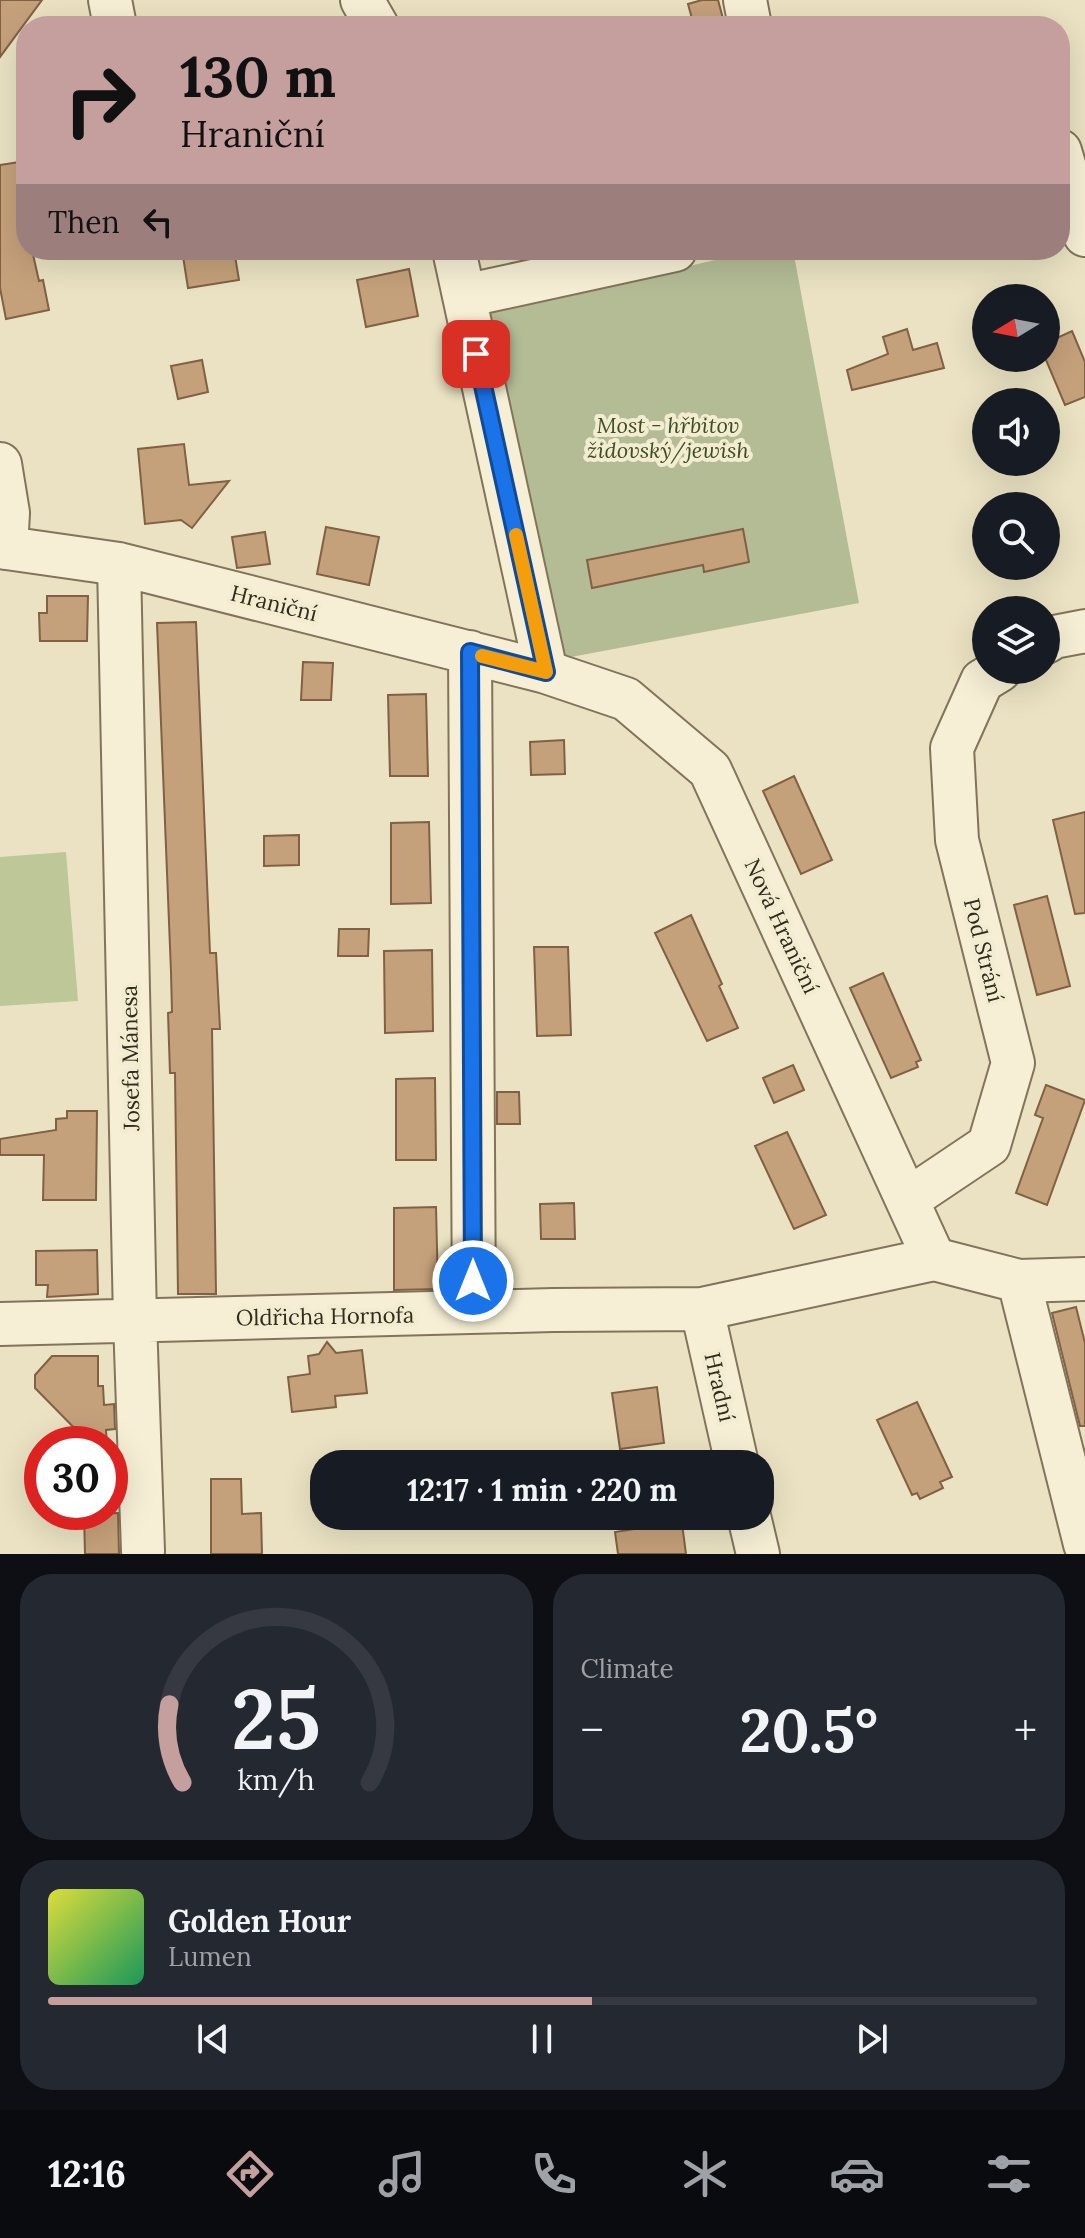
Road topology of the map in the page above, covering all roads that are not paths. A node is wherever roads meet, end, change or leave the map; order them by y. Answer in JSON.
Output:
{"nodes":[{"id":1,"x":1070,"y":185,"type":"edge"},
{"id":2,"x":1085,"y":235,"type":"edge"},
{"id":3,"x":456,"y":260,"type":"edge"},
{"id":4,"x":629,"y":260,"type":"edge"},
{"id":5,"x":464,"y":296,"type":"junction"},
{"id":6,"x":0,"y":464,"type":"edge"},
{"id":7,"x":3,"y":548,"type":"edge"},
{"id":8,"x":119,"y":564,"type":"junction"},
{"id":9,"x":1085,"y":631,"type":"edge"},
{"id":10,"x":1060,"y":636,"type":"edge"},
{"id":11,"x":470,"y":652,"type":"junction"},
{"id":12,"x":546,"y":672,"type":"junction"},
{"id":13,"x":981,"y":684,"type":"edge"},
{"id":14,"x":907,"y":1200,"type":"junction"},
{"id":15,"x":934,"y":1259,"type":"junction"},
{"id":16,"x":1085,"y":1279,"type":"edge"},
{"id":17,"x":1019,"y":1281,"type":"junction"},
{"id":18,"x":702,"y":1309,"type":"junction"},
{"id":19,"x":474,"y":1312,"type":"junction"},
{"id":20,"x":135,"y":1320,"type":"junction"},
{"id":21,"x":0,"y":1324,"type":"edge"},
{"id":22,"x":734,"y":1450,"type":"edge"},
{"id":23,"x":752,"y":1530,"type":"edge"},
{"id":24,"x":1085,"y":1544,"type":"edge"},
{"id":25,"x":143,"y":1551,"type":"dead end"},
{"id":26,"x":758,"y":1554,"type":"edge"}],
"edges":[{"from":1,"to":2,"type":"street"},
{"from":3,"to":5,"type":"street"},
{"from":4,"to":5,"type":"street"},
{"from":5,"to":12,"type":"street"},
{"from":6,"to":7,"type":"street"},
{"from":7,"to":8,"type":"street","name":"Hraniční"},
{"from":8,"to":11,"type":"street","name":"Hraniční"},
{"from":8,"to":20,"type":"street","name":"Josefa Mánesa"},
{"from":9,"to":10,"type":"street"},
{"from":11,"to":12,"type":"street","name":"Hraniční"},
{"from":11,"to":19,"type":"street"},
{"from":12,"to":14,"type":"street","name":"Nová Hraniční"},
{"from":13,"to":14,"type":"street","name":"Pod Strání"},
{"from":14,"to":15,"type":"street","name":"Nová Hraniční"},
{"from":15,"to":17,"type":"street"},
{"from":15,"to":18,"type":"street","name":"Oldřicha Hornofa"},
{"from":16,"to":17,"type":"street"},
{"from":17,"to":24,"type":"street"},
{"from":18,"to":19,"type":"street","name":"Oldřicha Hornofa"},
{"from":18,"to":22,"type":"street","name":"Hradní"},
{"from":19,"to":20,"type":"street","name":"Oldřicha Hornofa"},
{"from":20,"to":21,"type":"street","name":"Oldřicha Hornofa"},
{"from":20,"to":25,"type":"street","name":"Josefa Mánesa"},
{"from":23,"to":26,"type":"street"}]}
